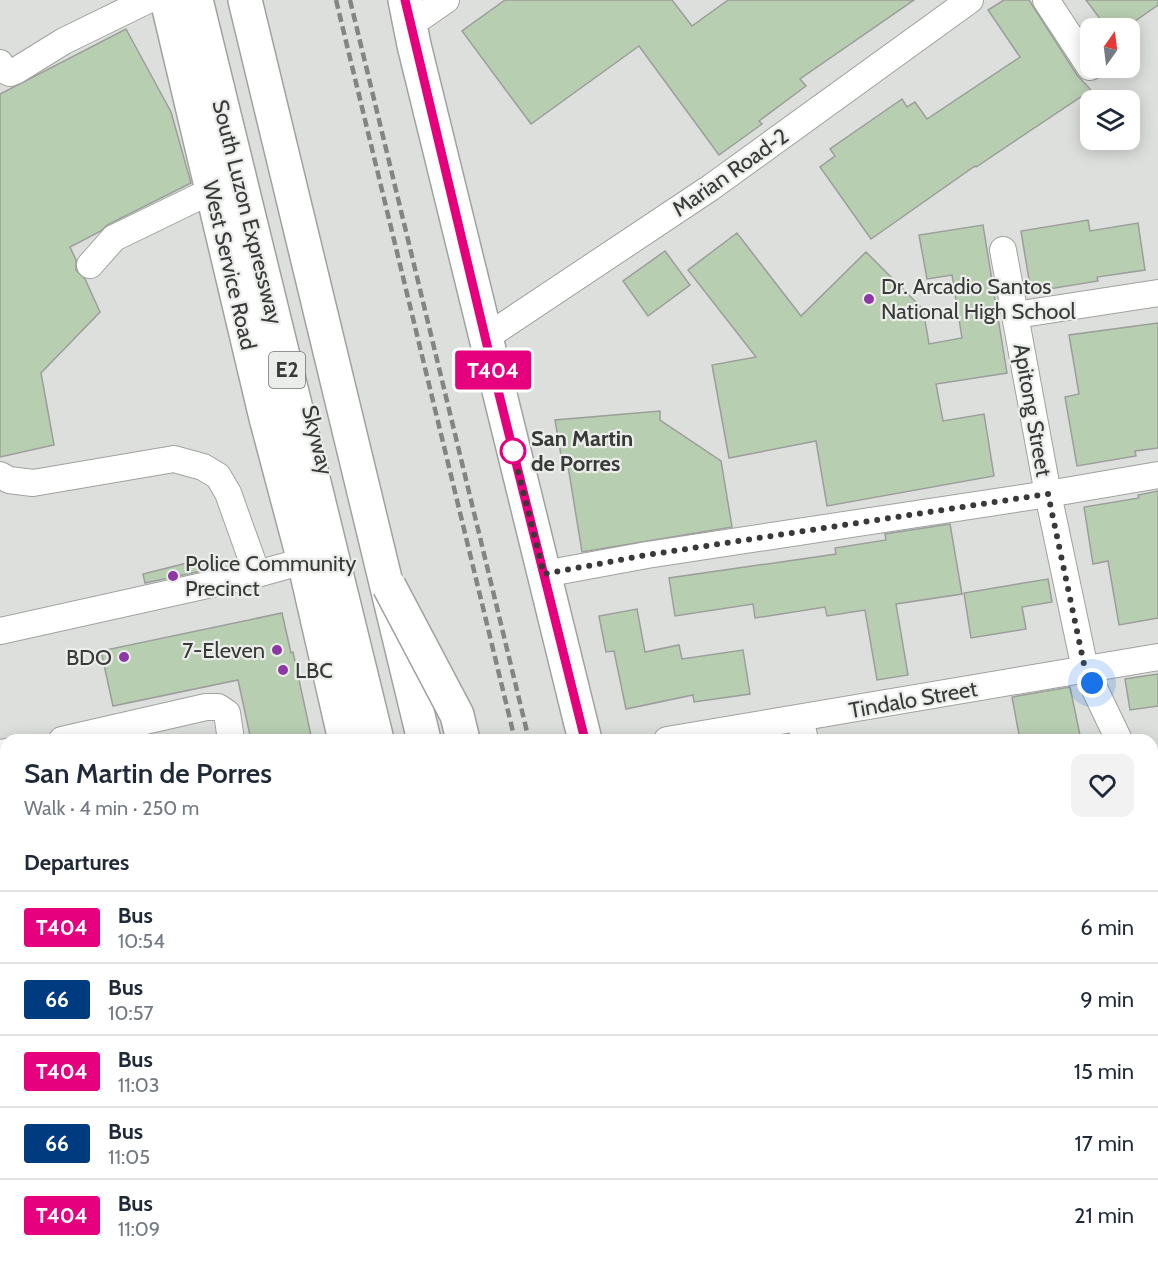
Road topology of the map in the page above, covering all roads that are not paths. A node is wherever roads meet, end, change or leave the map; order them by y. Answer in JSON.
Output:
{"nodes":[{"id":1,"x":148,"y":0,"type":"edge"},
{"id":2,"x":167,"y":0,"type":"edge"},
{"id":3,"x":196,"y":0,"type":"edge"},
{"id":4,"x":211,"y":0,"type":"edge"},
{"id":5,"x":245,"y":0,"type":"edge"},
{"id":6,"x":257,"y":0,"type":"edge"},
{"id":7,"x":446,"y":0,"type":"edge"},
{"id":8,"x":970,"y":0,"type":"edge"},
{"id":9,"x":1046,"y":0,"type":"edge"},
{"id":10,"x":408,"y":12,"type":"edge"},
{"id":11,"x":1080,"y":52,"type":"edge"},
{"id":12,"x":0,"y":63,"type":"edge"},
{"id":13,"x":213,"y":190,"type":"junction"},
{"id":14,"x":1003,"y":250,"type":"dead end"},
{"id":15,"x":90,"y":265,"type":"dead end"},
{"id":16,"x":1158,"y":293,"type":"edge"},
{"id":17,"x":1016,"y":315,"type":"junction"},
{"id":18,"x":485,"y":338,"type":"junction"},
{"id":19,"x":0,"y":475,"type":"edge"},
{"id":20,"x":1158,"y":475,"type":"edge"},
{"id":21,"x":1048,"y":494,"type":"junction"},
{"id":22,"x":304,"y":561,"type":"junction"},
{"id":23,"x":257,"y":574,"type":"junction"},
{"id":24,"x":544,"y":574,"type":"junction"},
{"id":25,"x":388,"y":586,"type":"junction"},
{"id":26,"x":0,"y":631,"type":"edge"},
{"id":27,"x":1158,"y":657,"type":"edge"},
{"id":28,"x":1085,"y":669,"type":"junction"},
{"id":29,"x":802,"y":729,"type":"edge"},
{"id":30,"x":88,"y":734,"type":"edge"},
{"id":31,"x":230,"y":734,"type":"edge"},
{"id":32,"x":344,"y":734,"type":"edge"},
{"id":33,"x":376,"y":734,"type":"edge"},
{"id":34,"x":390,"y":734,"type":"edge"},
{"id":35,"x":423,"y":734,"type":"edge"},
{"id":36,"x":434,"y":734,"type":"edge"},
{"id":37,"x":462,"y":734,"type":"edge"},
{"id":38,"x":584,"y":734,"type":"edge"},
{"id":39,"x":741,"y":734,"type":"edge"},
{"id":40,"x":1116,"y":734,"type":"edge"}],
"edges":[{"from":1,"to":12,"type":"street"},
{"from":2,"to":13,"type":"main road","name":"West Service Road"},
{"from":3,"to":33,"type":"main road","name":"South Luzon Expressway","number":"E2"},
{"from":4,"to":34,"type":"main road","name":"Skyway","number":"E2"},
{"from":5,"to":25,"type":"main road","name":"Skyway","number":"E2"},
{"from":6,"to":36,"type":"main road"},
{"from":7,"to":10,"type":"street"},
{"from":8,"to":18,"type":"street","name":"Marian Road-2"},
{"from":9,"to":11,"type":"street"},
{"from":10,"to":18,"type":"main road"},
{"from":13,"to":15,"type":"street"},
{"from":13,"to":22,"type":"main road","name":"West Service Road"},
{"from":14,"to":17,"type":"street","name":"Apitong Street"},
{"from":16,"to":17,"type":"street"},
{"from":17,"to":21,"type":"street","name":"Apitong Street"},
{"from":18,"to":24,"type":"main road"},
{"from":19,"to":23,"type":"street"},
{"from":20,"to":21,"type":"street"},
{"from":21,"to":24,"type":"street"},
{"from":21,"to":28,"type":"street","name":"Apitong Street"},
{"from":22,"to":23,"type":"street"},
{"from":22,"to":32,"type":"main road","name":"West Service Road"},
{"from":23,"to":26,"type":"street"},
{"from":24,"to":38,"type":"main road"},
{"from":25,"to":35,"type":"main road","name":"Skyway","number":"E2"},
{"from":25,"to":37,"type":"main road","bridge":true},
{"from":27,"to":28,"type":"street","name":"Tindalo Street"},
{"from":28,"to":29,"type":"street","name":"Tindalo Street"},
{"from":28,"to":40,"type":"street","name":"Apitong Street"},
{"from":29,"to":39,"type":"street","name":"Tindalo Street"},
{"from":30,"to":31,"type":"street"}]}
